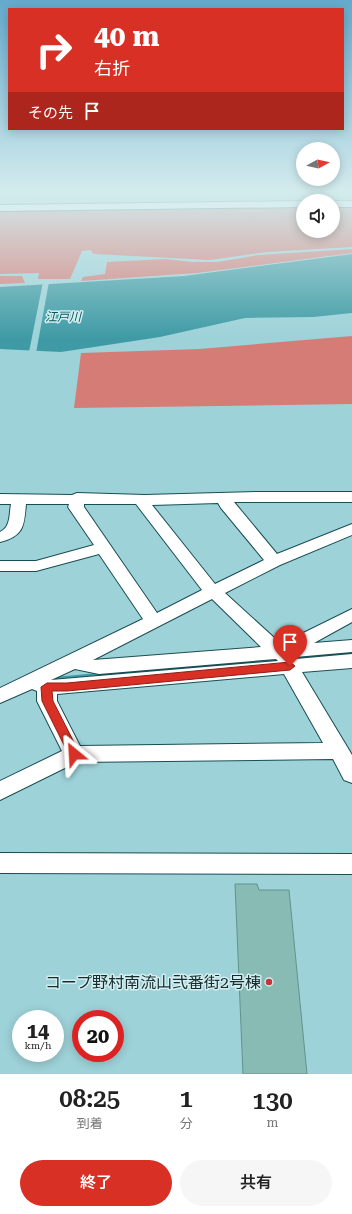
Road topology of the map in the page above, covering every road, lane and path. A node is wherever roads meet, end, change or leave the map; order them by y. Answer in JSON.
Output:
{"nodes":[{"id":1,"x":352,"y":497,"type":"edge"},
{"id":2,"x":76,"y":498,"type":"junction"},
{"id":3,"x":226,"y":498,"type":"junction"},
{"id":4,"x":0,"y":499,"type":"edge"},
{"id":5,"x":19,"y":499,"type":"junction"},
{"id":6,"x":146,"y":500,"type":"junction"},
{"id":7,"x":352,"y":529,"type":"edge"},
{"id":8,"x":0,"y":537,"type":"edge"},
{"id":9,"x":102,"y":548,"type":"junction"},
{"id":10,"x":274,"y":561,"type":"junction"},
{"id":11,"x":0,"y":566,"type":"edge"},
{"id":12,"x":212,"y":592,"type":"junction"},
{"id":13,"x":352,"y":615,"type":"edge"},
{"id":14,"x":153,"y":621,"type":"junction"},
{"id":15,"x":352,"y":646,"type":"edge"},
{"id":16,"x":284,"y":657,"type":"junction"},
{"id":17,"x":77,"y":660,"type":"junction"},
{"id":18,"x":352,"y":661,"type":"edge"},
{"id":19,"x":39,"y":684,"type":"junction"},
{"id":20,"x":0,"y":696,"type":"edge"},
{"id":21,"x":338,"y":751,"type":"junction"},
{"id":22,"x":74,"y":754,"type":"junction"},
{"id":23,"x":352,"y":774,"type":"edge"},
{"id":24,"x":0,"y":791,"type":"edge"},
{"id":25,"x":0,"y":863,"type":"edge"},
{"id":26,"x":352,"y":864,"type":"edge"}],
"edges":[{"from":1,"to":3,"type":"street"},
{"from":2,"to":5,"type":"street"},
{"from":2,"to":6,"type":"street"},
{"from":2,"to":9,"type":"street"},
{"from":3,"to":6,"type":"street"},
{"from":3,"to":10,"type":"street"},
{"from":4,"to":5,"type":"street"},
{"from":5,"to":8,"type":"street"},
{"from":6,"to":12,"type":"street"},
{"from":7,"to":10,"type":"street"},
{"from":9,"to":11,"type":"street"},
{"from":9,"to":14,"type":"street"},
{"from":10,"to":12,"type":"street"},
{"from":12,"to":14,"type":"street"},
{"from":12,"to":16,"type":"street"},
{"from":13,"to":16,"type":"street"},
{"from":14,"to":17,"type":"street"},
{"from":15,"to":16,"type":"street"},
{"from":16,"to":17,"type":"street"},
{"from":16,"to":18,"type":"street"},
{"from":16,"to":19,"type":"street"},
{"from":16,"to":21,"type":"street"},
{"from":17,"to":19,"type":"street"},
{"from":19,"to":20,"type":"street"},
{"from":19,"to":22,"type":"street"},
{"from":21,"to":22,"type":"street"},
{"from":21,"to":23,"type":"street"},
{"from":22,"to":24,"type":"street"},
{"from":25,"to":26,"type":"street"}]}
